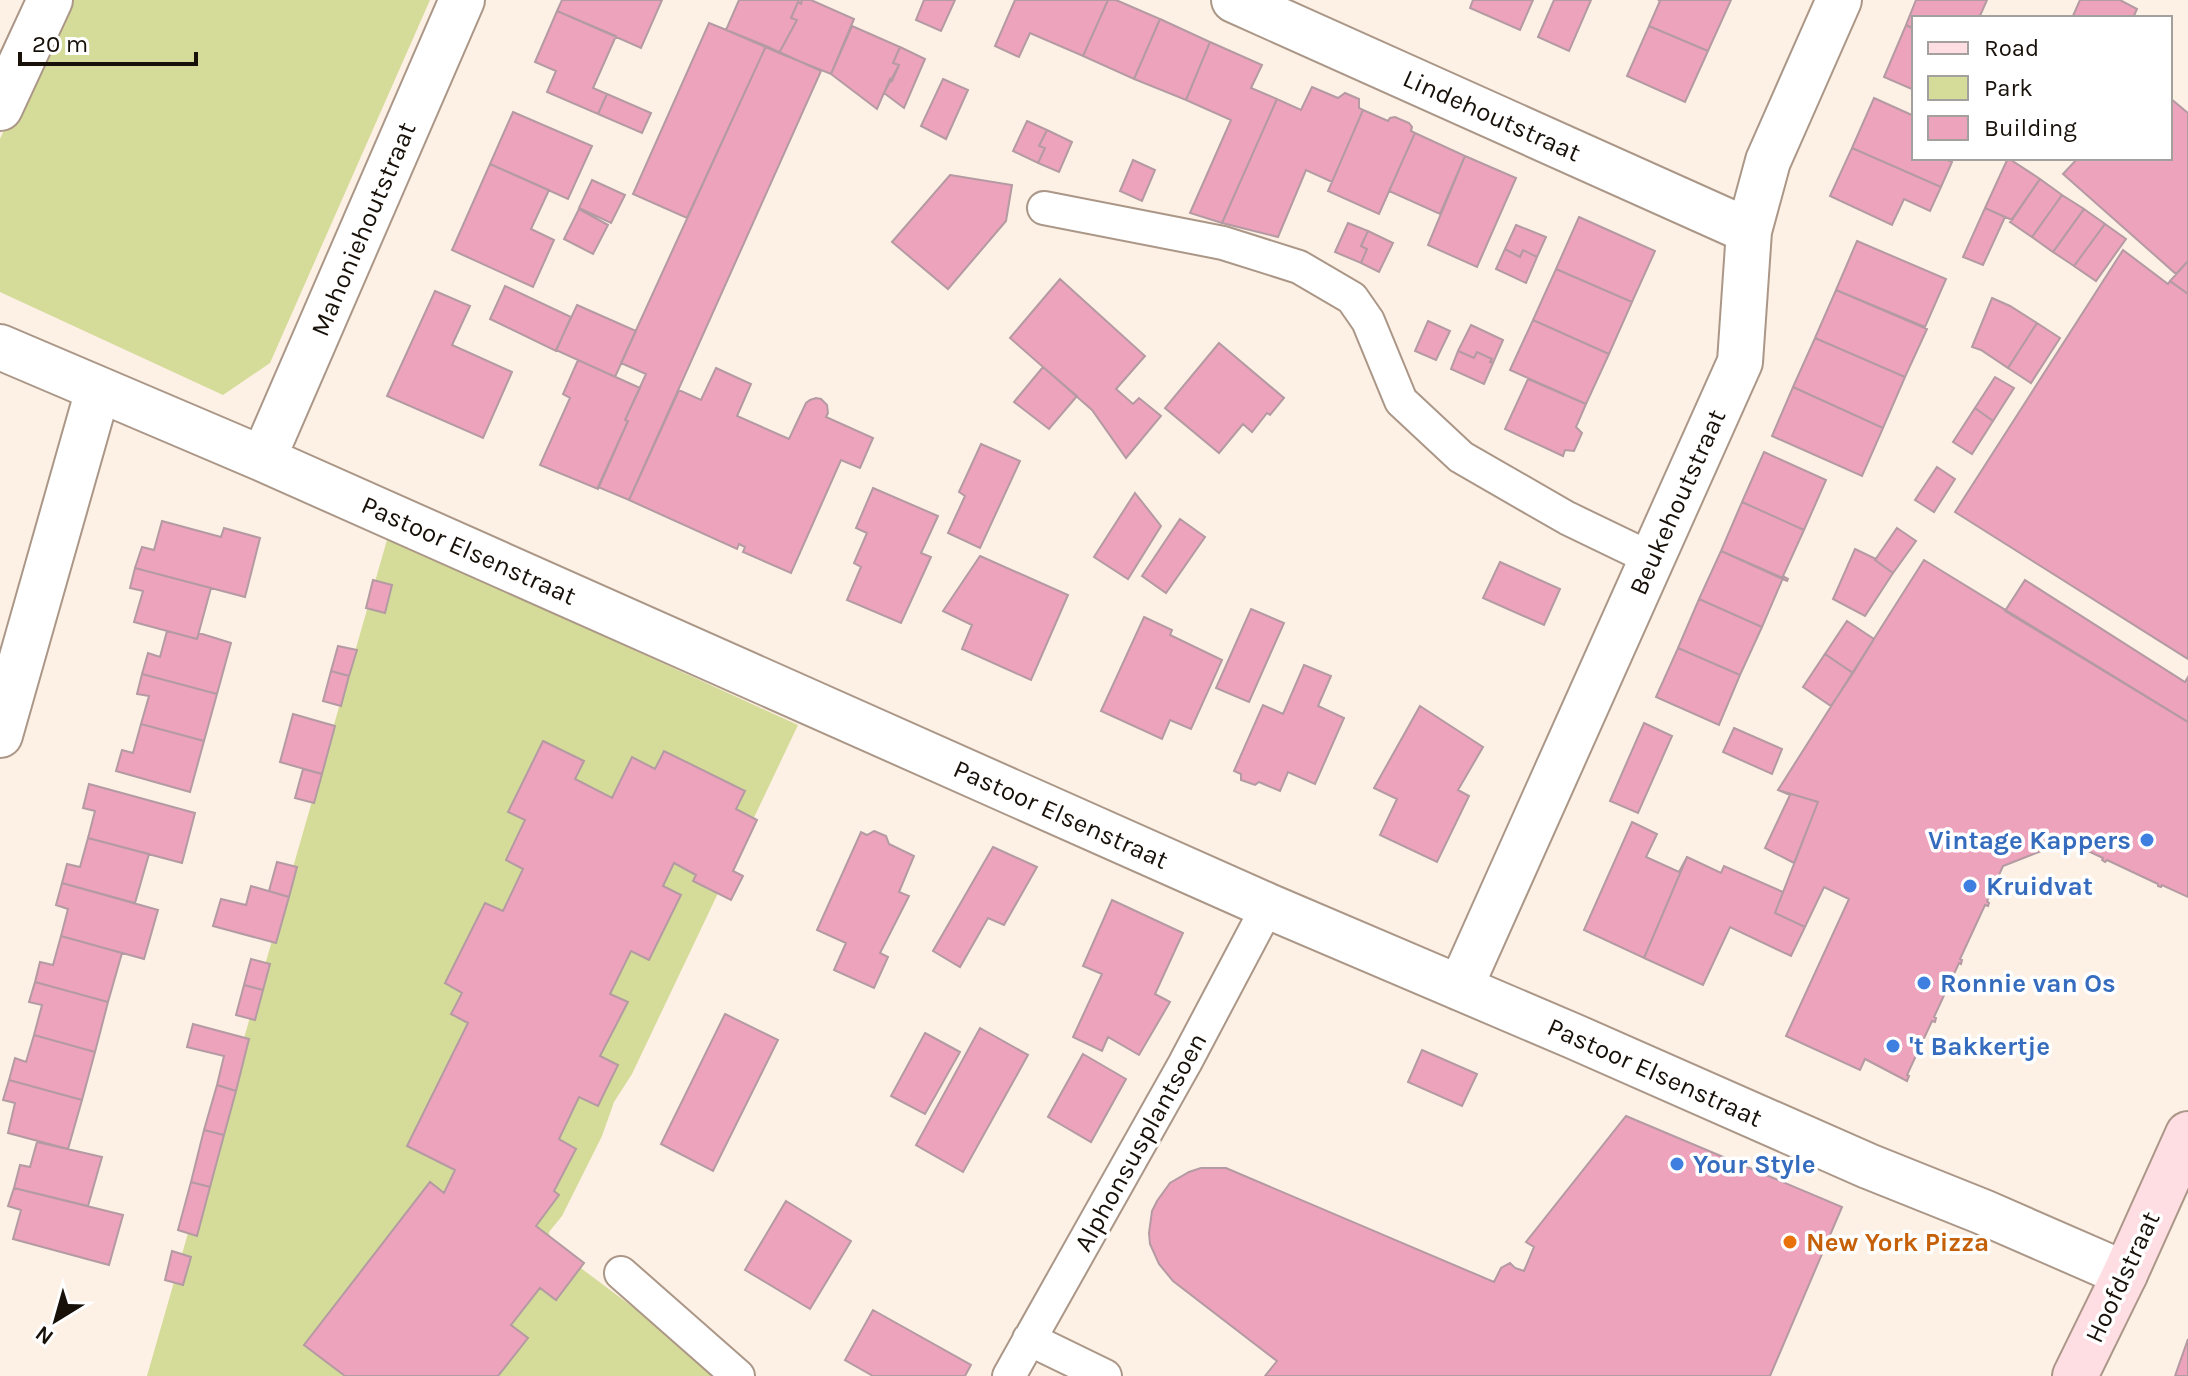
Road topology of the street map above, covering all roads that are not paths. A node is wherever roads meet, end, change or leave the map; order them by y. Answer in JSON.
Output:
{"nodes":[{"id":1,"x":50,"y":0,"type":"edge"},
{"id":2,"x":462,"y":0,"type":"edge"},
{"id":3,"x":1234,"y":0,"type":"edge"},
{"id":4,"x":1839,"y":0,"type":"edge"},
{"id":5,"x":0,"y":108,"type":"edge"},
{"id":6,"x":1044,"y":208,"type":"dead end"},
{"id":7,"x":1749,"y":231,"type":"junction"},
{"id":8,"x":0,"y":347,"type":"edge"},
{"id":9,"x":98,"y":390,"type":"junction"},
{"id":10,"x":263,"y":459,"type":"junction"},
{"id":11,"x":1652,"y":559,"type":"junction"},
{"id":12,"x":0,"y":735,"type":"edge"},
{"id":13,"x":1268,"y":906,"type":"junction"},
{"id":14,"x":1460,"y":988,"type":"junction"},
{"id":15,"x":2188,"y":1134,"type":"edge"},
{"id":16,"x":621,"y":1273,"type":"dead end"},
{"id":17,"x":2125,"y":1274,"type":"junction"},
{"id":18,"x":1029,"y":1339,"type":"junction"},
{"id":19,"x":738,"y":1376,"type":"edge"},
{"id":20,"x":1009,"y":1376,"type":"edge"},
{"id":21,"x":1105,"y":1376,"type":"edge"},
{"id":22,"x":2075,"y":1376,"type":"edge"}],
"edges":[{"from":1,"to":5,"type":"street"},
{"from":2,"to":10,"type":"street","name":"Mahoniehoutstraat"},
{"from":3,"to":7,"type":"street","name":"Lindehoutstraat"},
{"from":4,"to":7,"type":"street","name":"Beukehoutstraat"},
{"from":6,"to":11,"type":"lane"},
{"from":7,"to":11,"type":"street","name":"Beukehoutstraat"},
{"from":8,"to":9,"type":"street","name":"Pastoor Elsenstraat"},
{"from":9,"to":10,"type":"street","name":"Pastoor Elsenstraat"},
{"from":9,"to":12,"type":"street"},
{"from":10,"to":13,"type":"street","name":"Pastoor Elsenstraat"},
{"from":11,"to":14,"type":"street","name":"Beukehoutstraat"},
{"from":13,"to":14,"type":"street","name":"Pastoor Elsenstraat"},
{"from":13,"to":18,"type":"lane","name":"Alphonsusplantsoen"},
{"from":14,"to":17,"type":"street","name":"Pastoor Elsenstraat"},
{"from":15,"to":17,"type":"street","name":"Hoofdstraat"},
{"from":16,"to":19,"type":"lane"},
{"from":17,"to":22,"type":"street","name":"Hoofdstraat"},
{"from":18,"to":20,"type":"lane","name":"Alphonsusplantsoen"},
{"from":18,"to":21,"type":"lane"}]}
